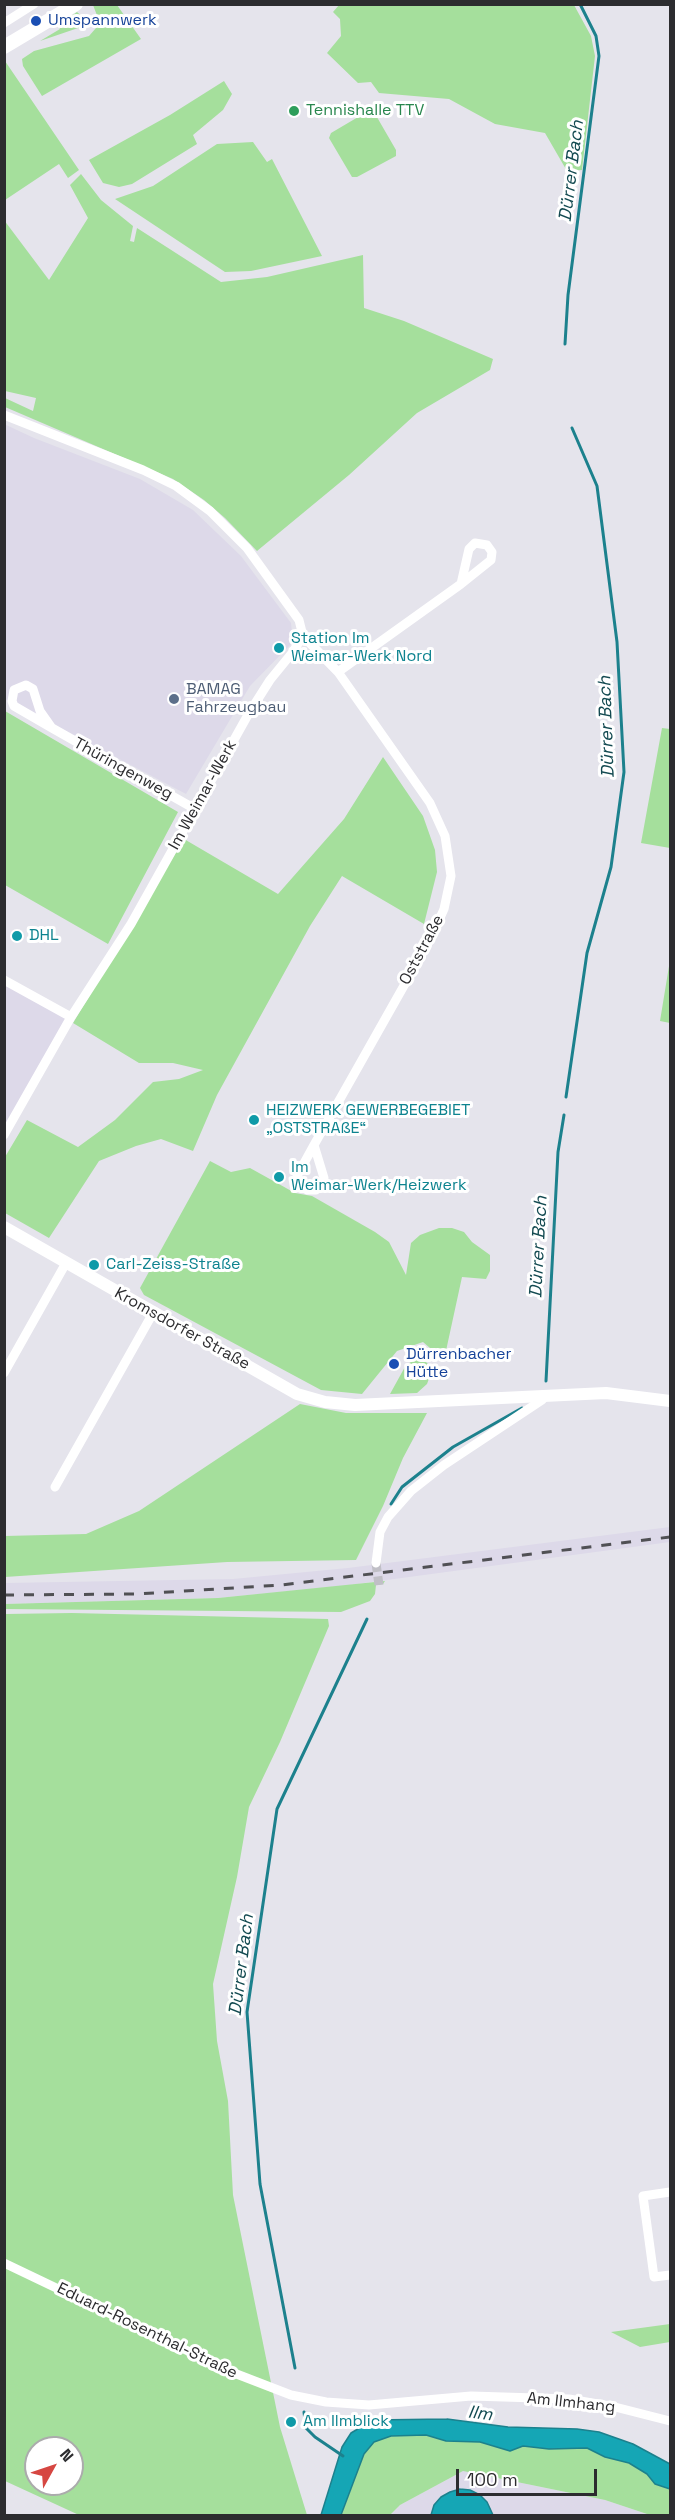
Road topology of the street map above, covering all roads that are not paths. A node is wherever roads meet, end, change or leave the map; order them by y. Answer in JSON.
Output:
{"nodes":[{"id":1,"x":34,"y":4,"type":"edge"},
{"id":2,"x":76,"y":4,"type":"edge"},
{"id":3,"x":4,"y":23,"type":"edge"},
{"id":4,"x":4,"y":47,"type":"edge"},
{"id":5,"x":4,"y":415,"type":"edge"},
{"id":6,"x":460,"y":584,"type":"junction"},
{"id":7,"x":303,"y":636,"type":"junction"},
{"id":8,"x":338,"y":672,"type":"junction"},
{"id":9,"x":52,"y":728,"type":"junction"},
{"id":10,"x":195,"y":809,"type":"junction"},
{"id":11,"x":4,"y":980,"type":"edge"},
{"id":12,"x":71,"y":1017,"type":"junction"},
{"id":13,"x":4,"y":1135,"type":"edge"},
{"id":14,"x":314,"y":1145,"type":"dead end"},
{"id":15,"x":4,"y":1227,"type":"edge"},
{"id":16,"x":66,"y":1263,"type":"junction"},
{"id":17,"x":153,"y":1313,"type":"junction"},
{"id":18,"x":4,"y":1373,"type":"edge"},
{"id":19,"x":545,"y":1396,"type":"junction"},
{"id":20,"x":670,"y":1401,"type":"edge"},
{"id":21,"x":55,"y":1487,"type":"dead end"},
{"id":22,"x":376,"y":1563,"type":"tunnel mouth"},
{"id":23,"x":670,"y":2192,"type":"edge"},
{"id":24,"x":4,"y":2263,"type":"edge"},
{"id":25,"x":670,"y":2275,"type":"edge"},
{"id":26,"x":291,"y":2395,"type":"joint"},
{"id":27,"x":670,"y":2421,"type":"edge"}],
"edges":[{"from":1,"to":3,"type":"street"},
{"from":2,"to":4,"type":"main road"},
{"from":5,"to":7,"type":"street"},
{"from":6,"to":6,"type":"street"},
{"from":6,"to":8,"type":"street"},
{"from":7,"to":8,"type":"street","name":"Oststraße"},
{"from":7,"to":10,"type":"street","name":"Im Weimar-Werk"},
{"from":8,"to":14,"type":"street","name":"Oststraße"},
{"from":9,"to":9,"type":"street","name":"Thüringenweg"},
{"from":9,"to":10,"type":"street","name":"Thüringenweg"},
{"from":10,"to":12,"type":"street","name":"Im Weimar-Werk"},
{"from":11,"to":12,"type":"street"},
{"from":12,"to":13,"type":"street","name":"Im Weimar-Werk"},
{"from":15,"to":16,"type":"street","name":"Kromsdorfer Straße"},
{"from":16,"to":17,"type":"street","name":"Kromsdorfer Straße"},
{"from":16,"to":18,"type":"street"},
{"from":17,"to":19,"type":"street","name":"Kromsdorfer Straße"},
{"from":17,"to":21,"type":"street"},
{"from":19,"to":20,"type":"street"},
{"from":19,"to":22,"type":"street"},
{"from":23,"to":25,"type":"street"},
{"from":24,"to":26,"type":"street","name":"Eduard-Rosenthal-Straße"},
{"from":26,"to":27,"type":"street","name":"Am Ilmhang"}]}
